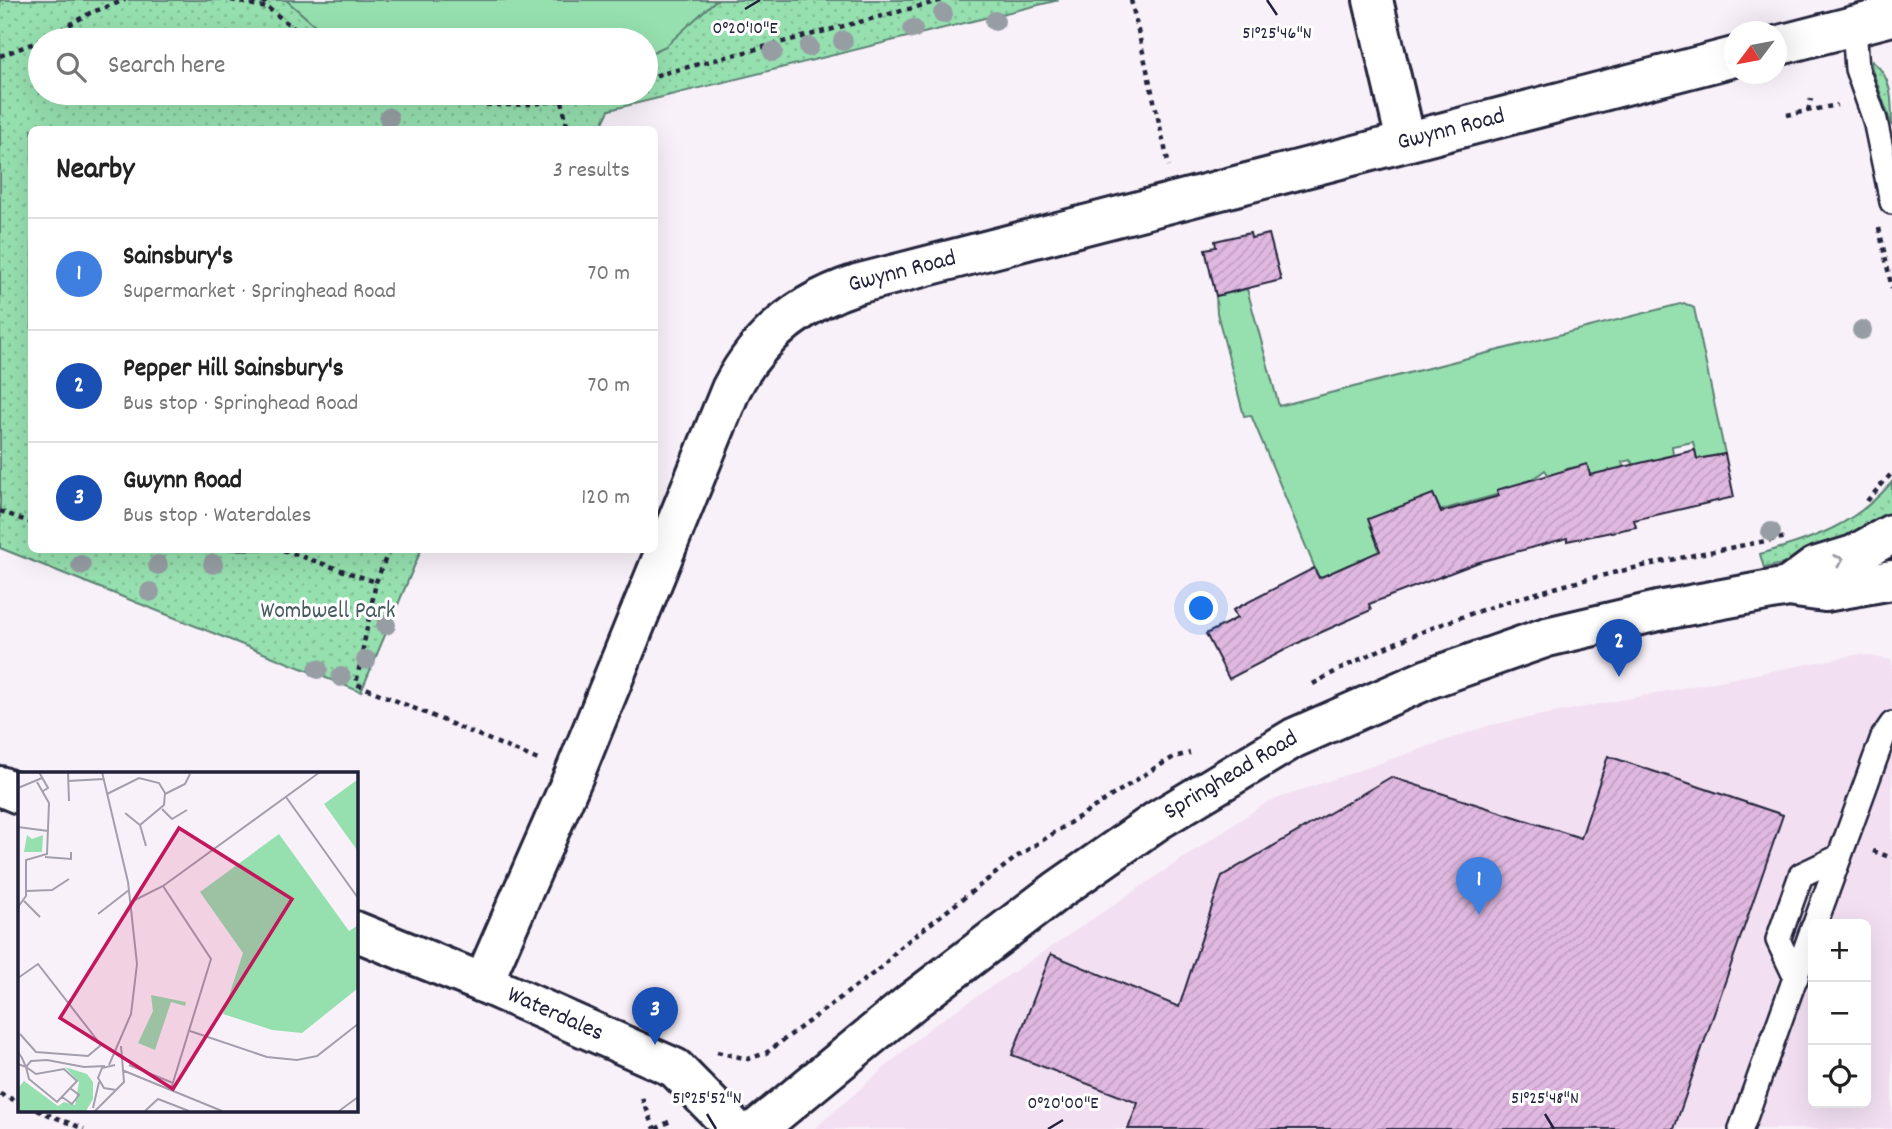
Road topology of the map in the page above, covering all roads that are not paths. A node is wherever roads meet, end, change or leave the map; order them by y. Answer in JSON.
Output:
{"nodes":[{"id":1,"x":1373,"y":0,"type":"edge"},
{"id":2,"x":1892,"y":16,"type":"edge"},
{"id":3,"x":1854,"y":26,"type":"junction"},
{"id":4,"x":1787,"y":43,"type":"edge"},
{"id":5,"x":1724,"y":60,"type":"edge"},
{"id":6,"x":1406,"y":141,"type":"junction"},
{"id":7,"x":1892,"y":202,"type":"edge"},
{"id":8,"x":1892,"y":534,"type":"edge"},
{"id":9,"x":1892,"y":580,"type":"edge"},
{"id":10,"x":1788,"y":587,"type":"junction"},
{"id":11,"x":1892,"y":724,"type":"edge"},
{"id":12,"x":0,"y":786,"type":"edge"},
{"id":13,"x":18,"y":794,"type":"edge"},
{"id":14,"x":1839,"y":857,"type":"junction"},
{"id":15,"x":1817,"y":919,"type":"edge"},
{"id":16,"x":357,"y":932,"type":"edge"},
{"id":17,"x":1808,"y":943,"type":"edge"},
{"id":18,"x":1796,"y":978,"type":"junction"},
{"id":19,"x":483,"y":983,"type":"junction"},
{"id":20,"x":735,"y":1129,"type":"edge"},
{"id":21,"x":757,"y":1129,"type":"edge"},
{"id":22,"x":1741,"y":1129,"type":"edge"}],
"edges":[{"from":1,"to":6,"type":"street"},
{"from":2,"to":3,"type":"street"},
{"from":3,"to":4,"type":"street"},
{"from":3,"to":7,"type":"lane"},
{"from":5,"to":6,"type":"street","name":"Gwynn Road"},
{"from":6,"to":19,"type":"street","name":"Gwynn Road"},
{"from":10,"to":8,"type":"street","name":"Springhead Road","one_way":true},
{"from":9,"to":10,"type":"street","name":"Springhead Road"},
{"from":10,"to":21,"type":"street","name":"Springhead Road"},
{"from":11,"to":14,"type":"lane"},
{"from":12,"to":13,"type":"street"},
{"from":14,"to":15,"type":"lane"},
{"from":14,"to":18,"type":"lane"},
{"from":16,"to":19,"type":"street","name":"Waterdales"},
{"from":17,"to":18,"type":"lane"},
{"from":18,"to":22,"type":"lane"},
{"from":19,"to":20,"type":"street","name":"Waterdales"}]}
